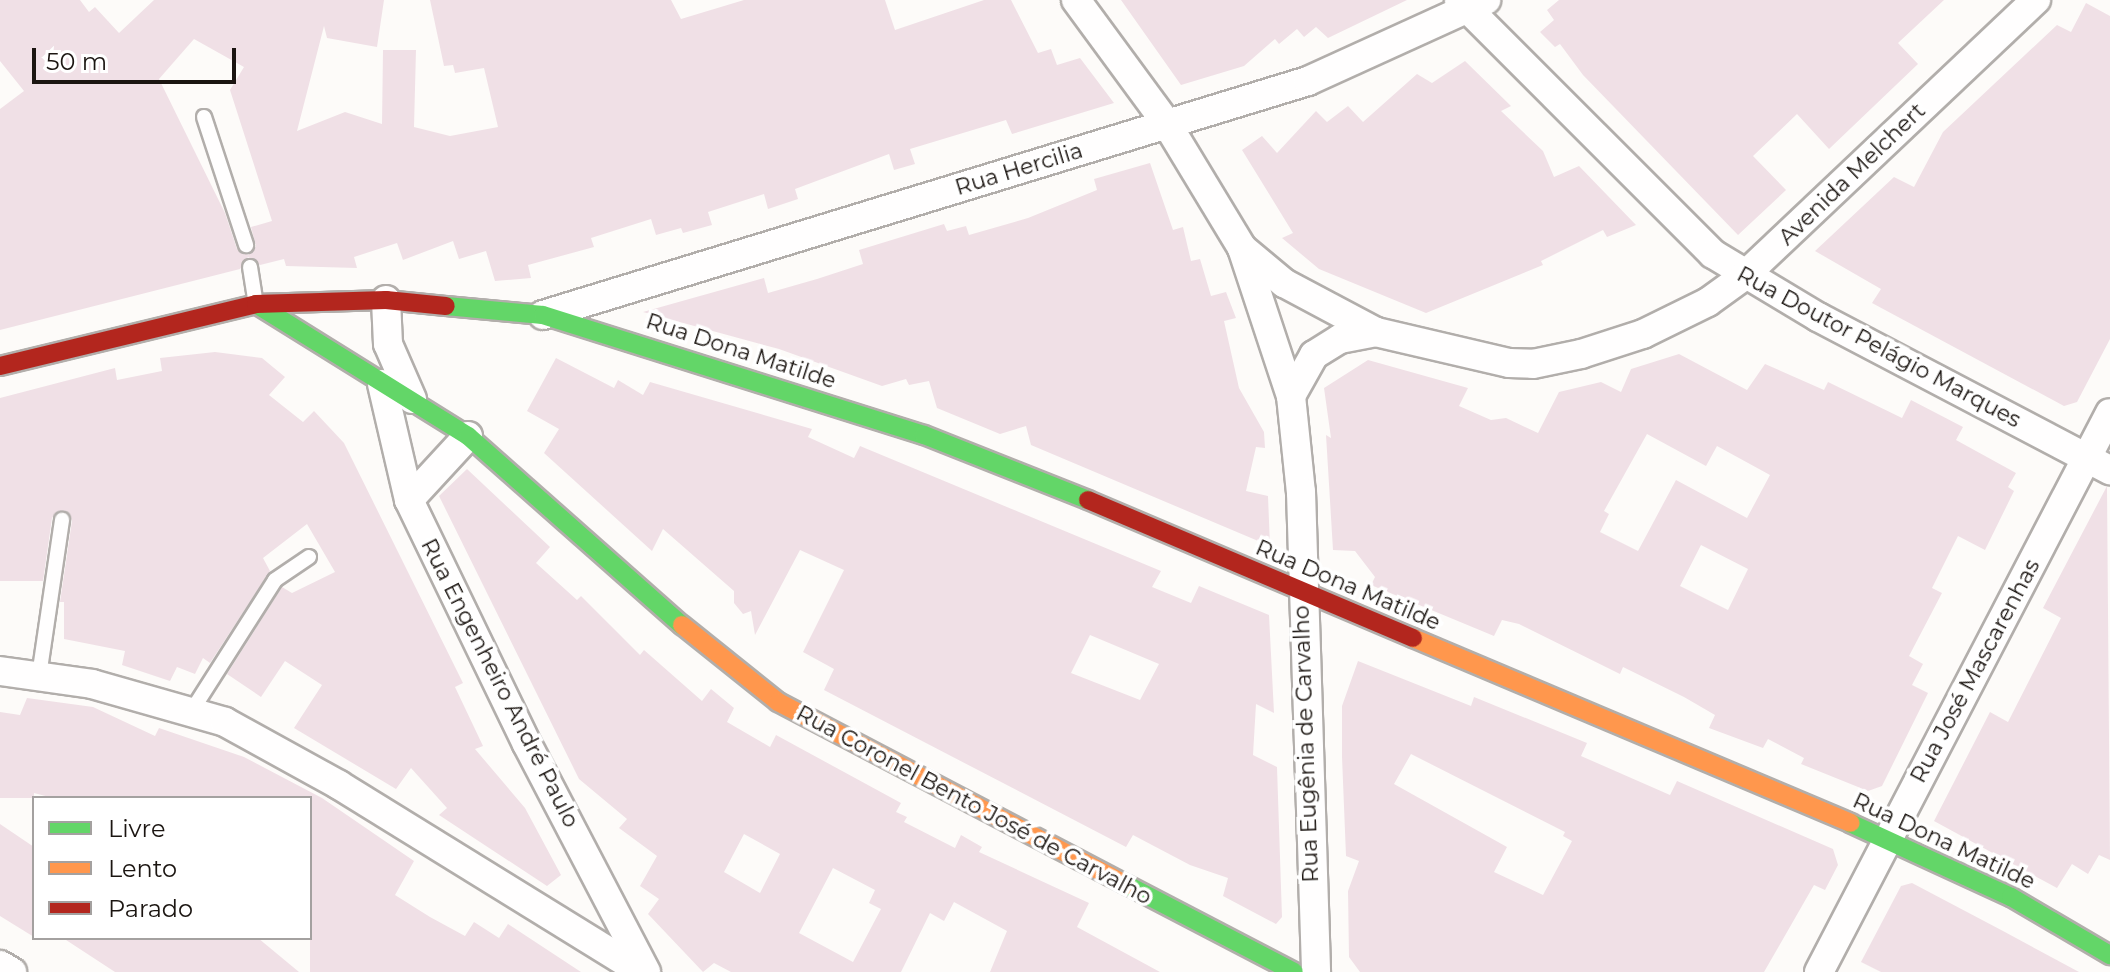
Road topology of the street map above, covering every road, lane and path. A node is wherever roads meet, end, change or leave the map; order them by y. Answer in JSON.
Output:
{"nodes":[{"id":1,"x":1076,"y":0,"type":"edge"},
{"id":2,"x":2036,"y":0,"type":"edge"},
{"id":3,"x":1471,"y":3,"type":"edge"},
{"id":4,"x":204,"y":117,"type":"dead end"},
{"id":5,"x":1167,"y":124,"type":"junction"},
{"id":6,"x":246,"y":245,"type":"dead end"},
{"id":7,"x":1242,"y":248,"type":"junction"},
{"id":8,"x":250,"y":267,"type":"dead end"},
{"id":9,"x":1744,"y":276,"type":"junction"},
{"id":10,"x":386,"y":300,"type":"junction"},
{"id":11,"x":256,"y":304,"type":"junction"},
{"id":12,"x":543,"y":315,"type":"junction"},
{"id":13,"x":1376,"y":332,"type":"junction"},
{"id":14,"x":0,"y":366,"type":"edge"},
{"id":15,"x":382,"y":384,"type":"junction"},
{"id":16,"x":1291,"y":396,"type":"junction"},
{"id":17,"x":412,"y":399,"type":"junction"},
{"id":18,"x":2110,"y":413,"type":"edge"},
{"id":19,"x":468,"y":436,"type":"junction"},
{"id":20,"x":2099,"y":464,"type":"edge"},
{"id":21,"x":409,"y":500,"type":"junction"},
{"id":22,"x":62,"y":520,"type":"dead end"},
{"id":23,"x":309,"y":557,"type":"dead end"},
{"id":24,"x":1300,"y":592,"type":"junction"},
{"id":25,"x":0,"y":671,"type":"edge"},
{"id":26,"x":39,"y":676,"type":"junction"},
{"id":27,"x":191,"y":712,"type":"junction"},
{"id":28,"x":1887,"y":838,"type":"junction"},
{"id":29,"x":2110,"y":955,"type":"edge"},
{"id":30,"x":0,"y":965,"type":"edge"},
{"id":31,"x":12,"y":972,"type":"edge"},
{"id":32,"x":644,"y":972,"type":"edge"},
{"id":33,"x":1294,"y":972,"type":"edge"},
{"id":34,"x":1316,"y":972,"type":"edge"},
{"id":35,"x":1819,"y":972,"type":"edge"}],
"edges":[{"from":1,"to":5,"type":"street","name":"Rua Eugênia de Carvalho"},
{"from":2,"to":9,"type":"street","name":"Avenida Melchert"},
{"from":3,"to":5,"type":"street","name":"Rua Hercilia"},
{"from":3,"to":9,"type":"street","name":"Rua Doutor Pelágio Marques"},
{"from":4,"to":6,"type":"lane"},
{"from":5,"to":7,"type":"street","name":"Rua Eugênia de Carvalho"},
{"from":5,"to":12,"type":"street","name":"Rua Hercilia"},
{"from":7,"to":13,"type":"street","name":"Avenida Melchert"},
{"from":7,"to":16,"type":"street","name":"Rua Eugênia de Carvalho"},
{"from":8,"to":11,"type":"lane"},
{"from":9,"to":13,"type":"street","name":"Avenida Melchert"},
{"from":9,"to":20,"type":"street","name":"Rua Doutor Pelágio Marques"},
{"from":10,"to":11,"type":"street","name":"Rua Dona Matilde"},
{"from":10,"to":12,"type":"street","name":"Rua Dona Matilde"},
{"from":10,"to":17,"type":"street"},
{"from":11,"to":14,"type":"street","name":"Rua Dona Matilde"},
{"from":11,"to":15,"type":"street","name":"Rua Coronel Bento José de Carvalho"},
{"from":12,"to":24,"type":"street","name":"Rua Dona Matilde"},
{"from":13,"to":16,"type":"street","name":"Avenida Melchert"},
{"from":15,"to":17,"type":"street","name":"Rua Coronel Bento José de Carvalho"},
{"from":15,"to":21,"type":"street","name":"Rua Engenheiro André Paulo"},
{"from":16,"to":24,"type":"street","name":"Rua Eugênia de Carvalho"},
{"from":17,"to":19,"type":"street","name":"Rua Coronel Bento José de Carvalho"},
{"from":18,"to":20,"type":"street","name":"Rua José Mascarenhas"},
{"from":19,"to":21,"type":"street"},
{"from":19,"to":33,"type":"street","name":"Rua Coronel Bento José de Carvalho"},
{"from":20,"to":28,"type":"street","name":"Rua José Mascarenhas"},
{"from":21,"to":32,"type":"street","name":"Rua Engenheiro André Paulo"},
{"from":22,"to":26,"type":"lane"},
{"from":23,"to":27,"type":"lane"},
{"from":24,"to":28,"type":"street","name":"Rua Dona Matilde"},
{"from":24,"to":34,"type":"street","name":"Rua Eugênia de Carvalho"},
{"from":25,"to":26,"type":"street"},
{"from":26,"to":27,"type":"street"},
{"from":27,"to":32,"type":"street"},
{"from":28,"to":29,"type":"street","name":"Rua Dona Matilde"},
{"from":28,"to":35,"type":"street","name":"Rua José Mascarenhas"},
{"from":30,"to":31,"type":"street"}]}
